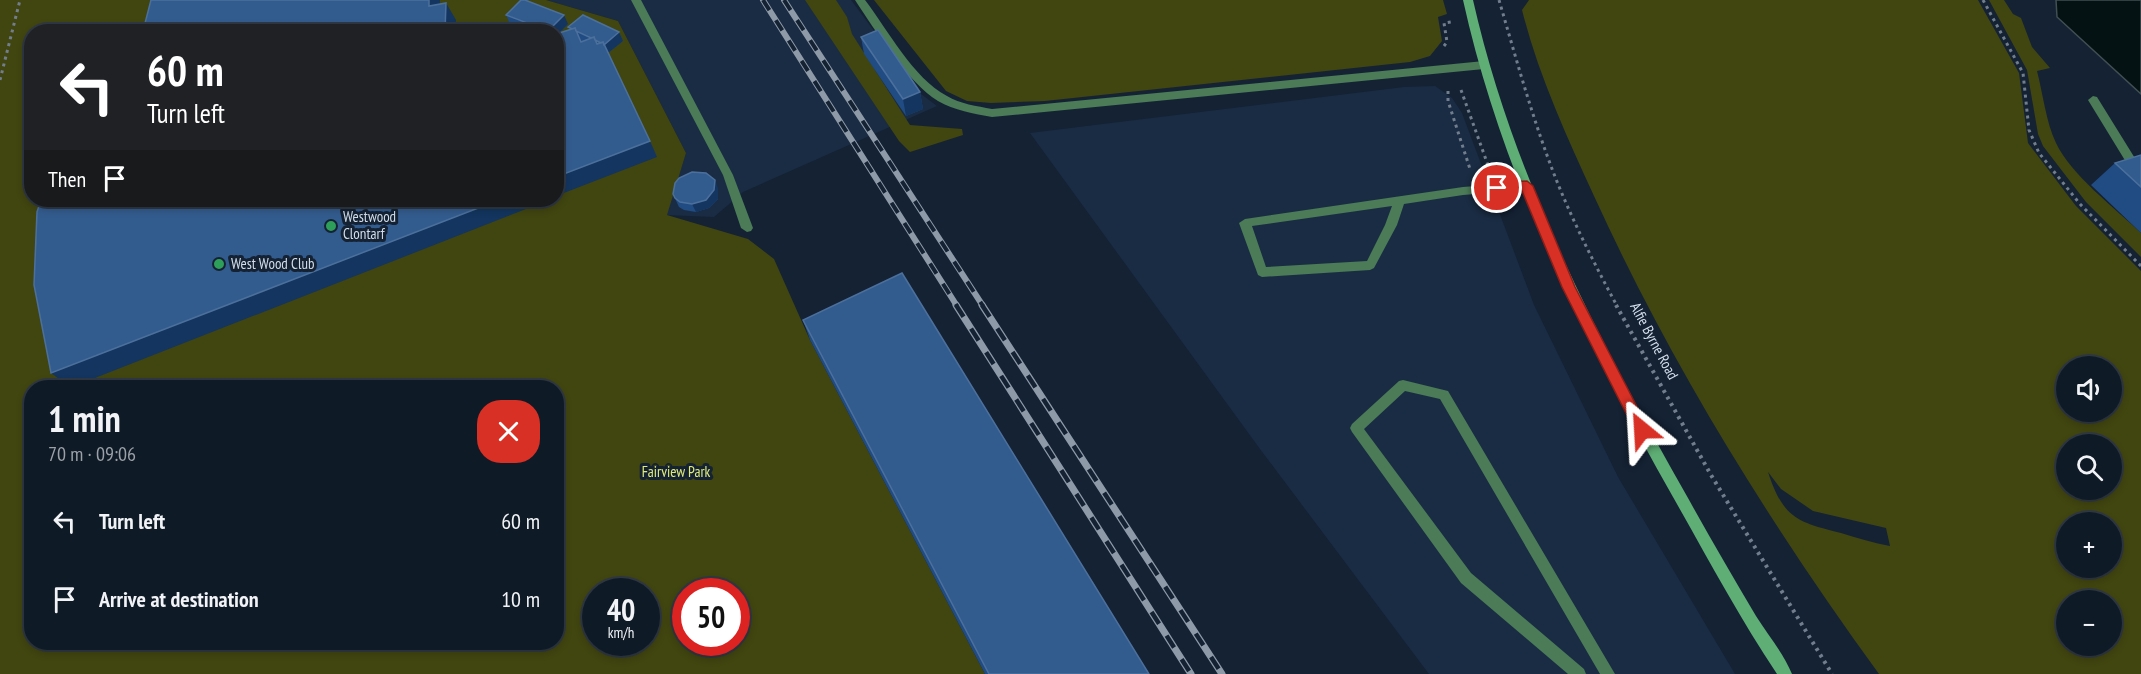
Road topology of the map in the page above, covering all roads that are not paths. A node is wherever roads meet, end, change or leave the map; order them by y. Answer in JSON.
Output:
{"nodes":[{"id":1,"x":636,"y":0,"type":"edge"},
{"id":2,"x":860,"y":0,"type":"edge"},
{"id":3,"x":1467,"y":0,"type":"edge"},
{"id":4,"x":1484,"y":65,"type":"junction"},
{"id":5,"x":2093,"y":100,"type":"dead end"},
{"id":6,"x":2141,"y":177,"type":"edge"},
{"id":7,"x":1527,"y":186,"type":"junction"},
{"id":8,"x":1399,"y":201,"type":"junction"},
{"id":9,"x":747,"y":228,"type":"dead end"},
{"id":10,"x":1579,"y":674,"type":"edge"},
{"id":11,"x":1608,"y":674,"type":"edge"},
{"id":12,"x":1785,"y":674,"type":"edge"}],
"edges":[{"from":1,"to":9,"type":"lane"},
{"from":2,"to":4,"type":"lane"},
{"from":3,"to":4,"type":"main road"},
{"from":4,"to":7,"type":"main road"},
{"from":5,"to":6,"type":"lane"},
{"from":7,"to":8,"type":"lane"},
{"from":7,"to":12,"type":"main road"},
{"from":8,"to":8,"type":"lane"},
{"from":10,"to":11,"type":"lane"}]}
